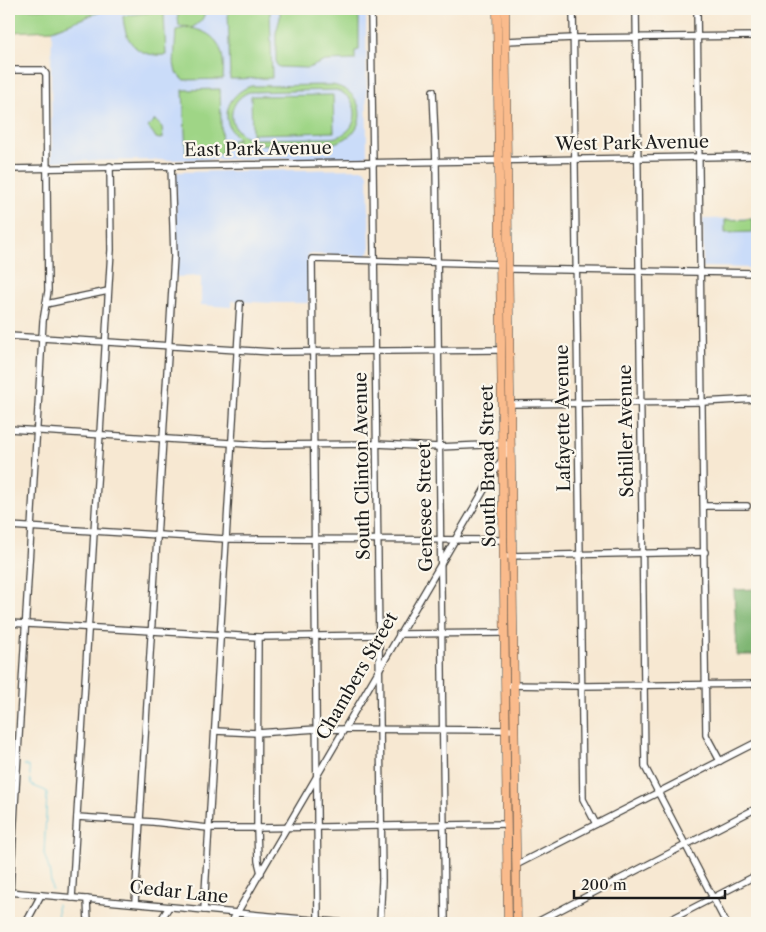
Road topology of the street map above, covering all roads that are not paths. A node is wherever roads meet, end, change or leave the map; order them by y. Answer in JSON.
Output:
{"nodes":[{"id":1,"x":371,"y":9,"type":"edge"},
{"id":2,"x":497,"y":9,"type":"edge"},
{"id":3,"x":505,"y":9,"type":"edge"},
{"id":4,"x":573,"y":9,"type":"edge"},
{"id":5,"x":636,"y":9,"type":"edge"},
{"id":6,"x":697,"y":9,"type":"edge"},
{"id":7,"x":757,"y":36,"type":"edge"},
{"id":8,"x":697,"y":37,"type":"junction"},
{"id":9,"x":574,"y":38,"type":"junction"},
{"id":10,"x":636,"y":38,"type":"junction"},
{"id":11,"x":506,"y":41,"type":"junction"},
{"id":12,"x":9,"y":70,"type":"edge"},
{"id":13,"x":433,"y":91,"type":"dead end"},
{"id":14,"x":699,"y":156,"type":"junction"},
{"id":15,"x":757,"y":156,"type":"edge"},
{"id":16,"x":638,"y":158,"type":"junction"},
{"id":17,"x":499,"y":160,"type":"junction"},
{"id":18,"x":508,"y":160,"type":"junction"},
{"id":19,"x":575,"y":160,"type":"junction"},
{"id":20,"x":436,"y":162,"type":"junction"},
{"id":21,"x":372,"y":163,"type":"junction"},
{"id":22,"x":172,"y":165,"type":"junction"},
{"id":23,"x":110,"y":166,"type":"junction"},
{"id":24,"x":48,"y":168,"type":"junction"},
{"id":25,"x":9,"y":169,"type":"edge"},
{"id":26,"x":374,"y":260,"type":"junction"},
{"id":27,"x":436,"y":262,"type":"junction"},
{"id":28,"x":500,"y":264,"type":"junction"},
{"id":29,"x":509,"y":269,"type":"junction"},
{"id":30,"x":577,"y":269,"type":"junction"},
{"id":31,"x":639,"y":271,"type":"junction"},
{"id":32,"x":700,"y":271,"type":"junction"},
{"id":33,"x":757,"y":273,"type":"edge"},
{"id":34,"x":108,"y":291,"type":"junction"},
{"id":35,"x":46,"y":304,"type":"junction"},
{"id":36,"x":240,"y":304,"type":"dead end"},
{"id":37,"x":9,"y":336,"type":"edge"},
{"id":38,"x":42,"y":337,"type":"junction"},
{"id":39,"x":105,"y":342,"type":"junction"},
{"id":40,"x":168,"y":346,"type":"junction"},
{"id":41,"x":237,"y":349,"type":"junction"},
{"id":42,"x":502,"y":350,"type":"junction"},
{"id":43,"x":314,"y":351,"type":"junction"},
{"id":44,"x":375,"y":351,"type":"junction"},
{"id":45,"x":438,"y":351,"type":"junction"},
{"id":46,"x":757,"y":400,"type":"edge"},
{"id":47,"x":703,"y":402,"type":"junction"},
{"id":48,"x":640,"y":403,"type":"junction"},
{"id":49,"x":510,"y":404,"type":"junction"},
{"id":50,"x":578,"y":404,"type":"junction"},
{"id":51,"x":507,"y":429,"type":"junction"},
{"id":52,"x":9,"y":430,"type":"edge"},
{"id":53,"x":38,"y":431,"type":"junction"},
{"id":54,"x":100,"y":435,"type":"junction"},
{"id":55,"x":162,"y":439,"type":"junction"},
{"id":56,"x":232,"y":443,"type":"junction"},
{"id":57,"x":376,"y":444,"type":"junction"},
{"id":58,"x":507,"y":444,"type":"junction"},
{"id":59,"x":314,"y":445,"type":"junction"},
{"id":60,"x":439,"y":446,"type":"junction"},
{"id":61,"x":503,"y":456,"type":"junction"},
{"id":62,"x":704,"y":506,"type":"junction"},
{"id":63,"x":747,"y":506,"type":"dead end"},
{"id":64,"x":9,"y":526,"type":"edge"},
{"id":65,"x":32,"y":528,"type":"junction"},
{"id":66,"x":94,"y":531,"type":"junction"},
{"id":67,"x":156,"y":535,"type":"junction"},
{"id":68,"x":226,"y":539,"type":"junction"},
{"id":69,"x":315,"y":540,"type":"junction"},
{"id":70,"x":377,"y":540,"type":"junction"},
{"id":71,"x":440,"y":540,"type":"junction"},
{"id":72,"x":454,"y":540,"type":"junction"},
{"id":73,"x":504,"y":540,"type":"junction"},
{"id":74,"x":643,"y":552,"type":"junction"},
{"id":75,"x":704,"y":552,"type":"junction"},
{"id":76,"x":508,"y":556,"type":"junction"},
{"id":77,"x":580,"y":556,"type":"junction"},
{"id":78,"x":440,"y":563,"type":"junction"},
{"id":79,"x":9,"y":623,"type":"edge"},
{"id":80,"x":25,"y":624,"type":"junction"},
{"id":81,"x":88,"y":628,"type":"junction"},
{"id":82,"x":151,"y":632,"type":"junction"},
{"id":83,"x":504,"y":633,"type":"junction"},
{"id":84,"x":399,"y":634,"type":"junction"},
{"id":85,"x":441,"y":634,"type":"junction"},
{"id":86,"x":316,"y":635,"type":"junction"},
{"id":87,"x":379,"y":635,"type":"junction"},
{"id":88,"x":220,"y":636,"type":"junction"},
{"id":89,"x":258,"y":637,"type":"junction"},
{"id":90,"x":379,"y":668,"type":"junction"},
{"id":91,"x":706,"y":684,"type":"junction"},
{"id":92,"x":757,"y":684,"type":"edge"},
{"id":93,"x":505,"y":685,"type":"junction"},
{"id":94,"x":514,"y":685,"type":"junction"},
{"id":95,"x":644,"y":685,"type":"junction"},
{"id":96,"x":581,"y":686,"type":"junction"},
{"id":97,"x":317,"y":729,"type":"junction"},
{"id":98,"x":343,"y":729,"type":"junction"},
{"id":99,"x":380,"y":729,"type":"junction"},
{"id":100,"x":442,"y":730,"type":"junction"},
{"id":101,"x":505,"y":730,"type":"junction"},
{"id":102,"x":514,"y":730,"type":"junction"},
{"id":103,"x":214,"y":731,"type":"junction"},
{"id":104,"x":258,"y":733,"type":"junction"},
{"id":105,"x":757,"y":742,"type":"edge"},
{"id":106,"x":720,"y":761,"type":"junction"},
{"id":107,"x":318,"y":774,"type":"junction"},
{"id":108,"x":658,"y":793,"type":"junction"},
{"id":109,"x":757,"y":808,"type":"edge"},
{"id":110,"x":12,"y":814,"type":"edge"},
{"id":111,"x":77,"y":817,"type":"junction"},
{"id":112,"x":139,"y":821,"type":"junction"},
{"id":113,"x":444,"y":824,"type":"junction"},
{"id":114,"x":507,"y":824,"type":"junction"},
{"id":115,"x":596,"y":824,"type":"junction"},
{"id":116,"x":381,"y":825,"type":"junction"},
{"id":117,"x":318,"y":826,"type":"junction"},
{"id":118,"x":208,"y":828,"type":"junction"},
{"id":119,"x":257,"y":828,"type":"junction"},
{"id":120,"x":287,"y":828,"type":"junction"},
{"id":121,"x":685,"y":844,"type":"junction"},
{"id":122,"x":516,"y":865,"type":"junction"},
{"id":123,"x":261,"y":873,"type":"junction"},
{"id":124,"x":757,"y":875,"type":"edge"},
{"id":125,"x":9,"y":892,"type":"edge"},
{"id":126,"x":41,"y":895,"type":"junction"},
{"id":127,"x":72,"y":898,"type":"junction"},
{"id":128,"x":713,"y":898,"type":"junction"},
{"id":129,"x":86,"y":899,"type":"junction"},
{"id":130,"x":135,"y":903,"type":"junction"},
{"id":131,"x":169,"y":907,"type":"junction"},
{"id":132,"x":204,"y":910,"type":"junction"},
{"id":133,"x":237,"y":913,"type":"junction"},
{"id":134,"x":318,"y":920,"type":"junction"},
{"id":135,"x":310,"y":922,"type":"edge"},
{"id":136,"x":26,"y":923,"type":"edge"},
{"id":137,"x":88,"y":923,"type":"edge"},
{"id":138,"x":159,"y":923,"type":"edge"},
{"id":139,"x":231,"y":923,"type":"edge"},
{"id":140,"x":346,"y":923,"type":"edge"},
{"id":141,"x":380,"y":923,"type":"edge"},
{"id":142,"x":445,"y":923,"type":"edge"},
{"id":143,"x":508,"y":923,"type":"edge"},
{"id":144,"x":516,"y":923,"type":"edge"},
{"id":145,"x":535,"y":923,"type":"edge"},
{"id":146,"x":664,"y":923,"type":"edge"},
{"id":147,"x":726,"y":923,"type":"edge"}],
"edges":[{"from":1,"to":21,"type":"street","name":"South Clinton Avenue"},
{"from":2,"to":17,"type":"main road","name":"South Broad Street"},
{"from":3,"to":11,"type":"main road","name":"South Broad Street"},
{"from":4,"to":9,"type":"street","name":"Lafayette Avenue"},
{"from":5,"to":10,"type":"street","name":"Schiller Avenue"},
{"from":6,"to":8,"type":"street"},
{"from":7,"to":8,"type":"street"},
{"from":8,"to":10,"type":"street"},
{"from":8,"to":14,"type":"street"},
{"from":9,"to":10,"type":"street"},
{"from":9,"to":11,"type":"street"},
{"from":9,"to":19,"type":"street","name":"Lafayette Avenue"},
{"from":10,"to":16,"type":"street","name":"Schiller Avenue"},
{"from":11,"to":18,"type":"main road","name":"South Broad Street"},
{"from":12,"to":24,"type":"street"},
{"from":13,"to":20,"type":"street","name":"Genesee Street"},
{"from":14,"to":15,"type":"street","name":"West Park Avenue"},
{"from":14,"to":16,"type":"street","name":"West Park Avenue"},
{"from":14,"to":32,"type":"street"},
{"from":16,"to":19,"type":"street","name":"West Park Avenue"},
{"from":16,"to":31,"type":"street","name":"Schiller Avenue"},
{"from":17,"to":18,"type":"street","name":"East Park Avenue"},
{"from":17,"to":20,"type":"street","name":"East Park Avenue"},
{"from":17,"to":28,"type":"main road","name":"South Broad Street"},
{"from":18,"to":19,"type":"street","name":"West Park Avenue"},
{"from":18,"to":29,"type":"main road","name":"South Broad Street"},
{"from":19,"to":30,"type":"street","name":"Lafayette Avenue"},
{"from":20,"to":21,"type":"street","name":"East Park Avenue"},
{"from":20,"to":27,"type":"street","name":"Genesee Street"},
{"from":21,"to":22,"type":"street","name":"East Park Avenue"},
{"from":21,"to":26,"type":"street","name":"South Clinton Avenue"},
{"from":22,"to":23,"type":"street","name":"East Park Avenue"},
{"from":22,"to":40,"type":"street"},
{"from":23,"to":24,"type":"street","name":"East Park Avenue"},
{"from":23,"to":34,"type":"street"},
{"from":24,"to":25,"type":"street","name":"East Park Avenue"},
{"from":24,"to":35,"type":"street"},
{"from":26,"to":27,"type":"street"},
{"from":26,"to":43,"type":"street"},
{"from":26,"to":44,"type":"street","name":"South Clinton Avenue"},
{"from":27,"to":28,"type":"street"},
{"from":27,"to":45,"type":"street","name":"Genesee Street"},
{"from":28,"to":42,"type":"main road","name":"South Broad Street"},
{"from":29,"to":30,"type":"street"},
{"from":29,"to":49,"type":"main road","name":"South Broad Street"},
{"from":30,"to":31,"type":"street"},
{"from":30,"to":50,"type":"street","name":"Lafayette Avenue"},
{"from":31,"to":32,"type":"street"},
{"from":31,"to":48,"type":"street","name":"Schiller Avenue"},
{"from":32,"to":33,"type":"street"},
{"from":32,"to":47,"type":"street"},
{"from":34,"to":35,"type":"street"},
{"from":34,"to":39,"type":"street"},
{"from":35,"to":38,"type":"street"},
{"from":36,"to":41,"type":"street"},
{"from":37,"to":38,"type":"street"},
{"from":38,"to":39,"type":"street"},
{"from":38,"to":53,"type":"street"},
{"from":39,"to":40,"type":"street"},
{"from":39,"to":54,"type":"street"},
{"from":40,"to":41,"type":"street"},
{"from":40,"to":55,"type":"street"},
{"from":41,"to":43,"type":"street"},
{"from":41,"to":56,"type":"street"},
{"from":42,"to":45,"type":"street"},
{"from":42,"to":51,"type":"main road","name":"South Broad Street"},
{"from":43,"to":44,"type":"street"},
{"from":43,"to":59,"type":"street"},
{"from":44,"to":45,"type":"street"},
{"from":44,"to":57,"type":"street","name":"South Clinton Avenue"},
{"from":45,"to":60,"type":"street","name":"Genesee Street"},
{"from":46,"to":47,"type":"street"},
{"from":47,"to":48,"type":"street"},
{"from":47,"to":62,"type":"street"},
{"from":48,"to":50,"type":"street"},
{"from":48,"to":74,"type":"street","name":"Schiller Avenue"},
{"from":49,"to":50,"type":"street"},
{"from":49,"to":51,"type":"main road","name":"South Broad Street"},
{"from":50,"to":77,"type":"street","name":"Lafayette Avenue"},
{"from":51,"to":58,"type":"main road","name":"South Broad Street"},
{"from":52,"to":53,"type":"street"},
{"from":53,"to":54,"type":"street"},
{"from":53,"to":65,"type":"street"},
{"from":54,"to":55,"type":"street"},
{"from":54,"to":66,"type":"street"},
{"from":55,"to":56,"type":"street"},
{"from":55,"to":67,"type":"street"},
{"from":56,"to":59,"type":"street"},
{"from":56,"to":68,"type":"street"},
{"from":57,"to":59,"type":"street"},
{"from":57,"to":60,"type":"street"},
{"from":57,"to":70,"type":"street","name":"South Clinton Avenue"},
{"from":58,"to":60,"type":"street"},
{"from":58,"to":61,"type":"main road","name":"South Broad Street"},
{"from":58,"to":76,"type":"main road","name":"South Broad Street"},
{"from":59,"to":69,"type":"street"},
{"from":60,"to":71,"type":"street","name":"Genesee Street"},
{"from":61,"to":72,"type":"street","name":"Chambers Street"},
{"from":61,"to":73,"type":"main road","name":"South Broad Street"},
{"from":62,"to":63,"type":"street"},
{"from":62,"to":75,"type":"street"},
{"from":64,"to":65,"type":"street"},
{"from":65,"to":66,"type":"street"},
{"from":65,"to":80,"type":"street"},
{"from":66,"to":67,"type":"street"},
{"from":66,"to":81,"type":"street"},
{"from":67,"to":68,"type":"street"},
{"from":67,"to":82,"type":"street"},
{"from":68,"to":69,"type":"street"},
{"from":68,"to":88,"type":"street"},
{"from":69,"to":70,"type":"street"},
{"from":69,"to":86,"type":"street"},
{"from":70,"to":71,"type":"street"},
{"from":70,"to":87,"type":"street","name":"South Clinton Avenue"},
{"from":71,"to":72,"type":"street"},
{"from":71,"to":78,"type":"street","name":"Genesee Street"},
{"from":72,"to":73,"type":"street"},
{"from":72,"to":78,"type":"street","name":"Chambers Street"},
{"from":73,"to":76,"type":"main road","name":"South Broad Street"},
{"from":74,"to":75,"type":"street"},
{"from":74,"to":77,"type":"street"},
{"from":74,"to":95,"type":"street","name":"Schiller Avenue"},
{"from":75,"to":91,"type":"street"},
{"from":76,"to":77,"type":"street"},
{"from":76,"to":83,"type":"main road","name":"South Broad Street"},
{"from":76,"to":94,"type":"main road","name":"South Broad Street"},
{"from":77,"to":96,"type":"street","name":"Lafayette Avenue"},
{"from":78,"to":84,"type":"street","name":"Chambers Street"},
{"from":78,"to":85,"type":"street","name":"Genesee Street"},
{"from":79,"to":80,"type":"street"},
{"from":80,"to":81,"type":"street"},
{"from":80,"to":110,"type":"street"},
{"from":81,"to":82,"type":"street"},
{"from":81,"to":111,"type":"street"},
{"from":82,"to":88,"type":"street"},
{"from":82,"to":112,"type":"street"},
{"from":83,"to":85,"type":"street"},
{"from":83,"to":93,"type":"main road","name":"South Broad Street"},
{"from":84,"to":85,"type":"street"},
{"from":84,"to":90,"type":"street","name":"Chambers Street"},
{"from":85,"to":100,"type":"street","name":"Genesee Street"},
{"from":86,"to":87,"type":"street"},
{"from":86,"to":89,"type":"street"},
{"from":86,"to":97,"type":"street"},
{"from":87,"to":90,"type":"street","name":"South Clinton Avenue"},
{"from":88,"to":89,"type":"street"},
{"from":88,"to":103,"type":"street"},
{"from":89,"to":104,"type":"street"},
{"from":90,"to":98,"type":"street","name":"Chambers Street"},
{"from":90,"to":99,"type":"street","name":"South Clinton Avenue"},
{"from":91,"to":92,"type":"street"},
{"from":91,"to":95,"type":"street"},
{"from":91,"to":106,"type":"street"},
{"from":93,"to":94,"type":"street"},
{"from":93,"to":101,"type":"main road","name":"South Broad Street"},
{"from":94,"to":96,"type":"street"},
{"from":94,"to":102,"type":"main road","name":"South Broad Street"},
{"from":95,"to":96,"type":"street"},
{"from":95,"to":108,"type":"street","name":"Schiller Avenue"},
{"from":96,"to":115,"type":"street","name":"Lafayette Avenue"},
{"from":97,"to":98,"type":"street"},
{"from":97,"to":104,"type":"street"},
{"from":97,"to":107,"type":"street"},
{"from":98,"to":99,"type":"street"},
{"from":98,"to":107,"type":"street","name":"Chambers Street"},
{"from":99,"to":100,"type":"street"},
{"from":99,"to":116,"type":"street","name":"South Clinton Avenue"},
{"from":100,"to":101,"type":"street"},
{"from":100,"to":113,"type":"street","name":"Genesee Street"},
{"from":101,"to":102,"type":"street"},
{"from":101,"to":114,"type":"main road","name":"South Broad Street"},
{"from":102,"to":122,"type":"main road","name":"South Broad Street"},
{"from":103,"to":104,"type":"street"},
{"from":103,"to":118,"type":"street"},
{"from":104,"to":119,"type":"street"},
{"from":105,"to":106,"type":"street"},
{"from":106,"to":108,"type":"street"},
{"from":107,"to":117,"type":"street"},
{"from":107,"to":120,"type":"street","name":"Chambers Street"},
{"from":108,"to":115,"type":"street"},
{"from":108,"to":121,"type":"street","name":"Schiller Avenue"},
{"from":109,"to":121,"type":"street"},
{"from":110,"to":125,"type":"street"},
{"from":111,"to":112,"type":"street"},
{"from":111,"to":127,"type":"street"},
{"from":112,"to":118,"type":"street"},
{"from":112,"to":130,"type":"street"},
{"from":113,"to":114,"type":"street"},
{"from":113,"to":116,"type":"street"},
{"from":113,"to":142,"type":"street","name":"Genesee Street"},
{"from":114,"to":143,"type":"main road","name":"South Broad Street"},
{"from":115,"to":122,"type":"street"},
{"from":116,"to":117,"type":"street"},
{"from":116,"to":141,"type":"street","name":"South Clinton Avenue"},
{"from":117,"to":120,"type":"street"},
{"from":117,"to":134,"type":"street"},
{"from":118,"to":119,"type":"street"},
{"from":118,"to":132,"type":"street"},
{"from":119,"to":120,"type":"street"},
{"from":119,"to":123,"type":"street"},
{"from":120,"to":123,"type":"street","name":"Chambers Street"},
{"from":121,"to":128,"type":"street","name":"Schiller Avenue"},
{"from":121,"to":145,"type":"street"},
{"from":122,"to":144,"type":"main road","name":"South Broad Street"},
{"from":123,"to":133,"type":"street","name":"Chambers Street"},
{"from":124,"to":128,"type":"street"},
{"from":125,"to":126,"type":"street","name":"Cedar Lane"},
{"from":126,"to":127,"type":"street","name":"Cedar Lane"},
{"from":126,"to":136,"type":"street"},
{"from":127,"to":129,"type":"street","name":"Cedar Lane"},
{"from":128,"to":146,"type":"street"},
{"from":128,"to":147,"type":"street","name":"Schiller Avenue"},
{"from":129,"to":130,"type":"street","name":"Cedar Lane"},
{"from":129,"to":137,"type":"street"},
{"from":130,"to":131,"type":"street","name":"Cedar Lane"},
{"from":131,"to":132,"type":"street","name":"Cedar Lane"},
{"from":131,"to":138,"type":"street"},
{"from":132,"to":133,"type":"street","name":"Cedar Lane"},
{"from":133,"to":135,"type":"street","name":"Cedar Lane"},
{"from":133,"to":139,"type":"street","name":"Chambers Street"},
{"from":134,"to":135,"type":"street","name":"Cedar Lane"},
{"from":134,"to":140,"type":"street","name":"Cedar Lane"}]}
